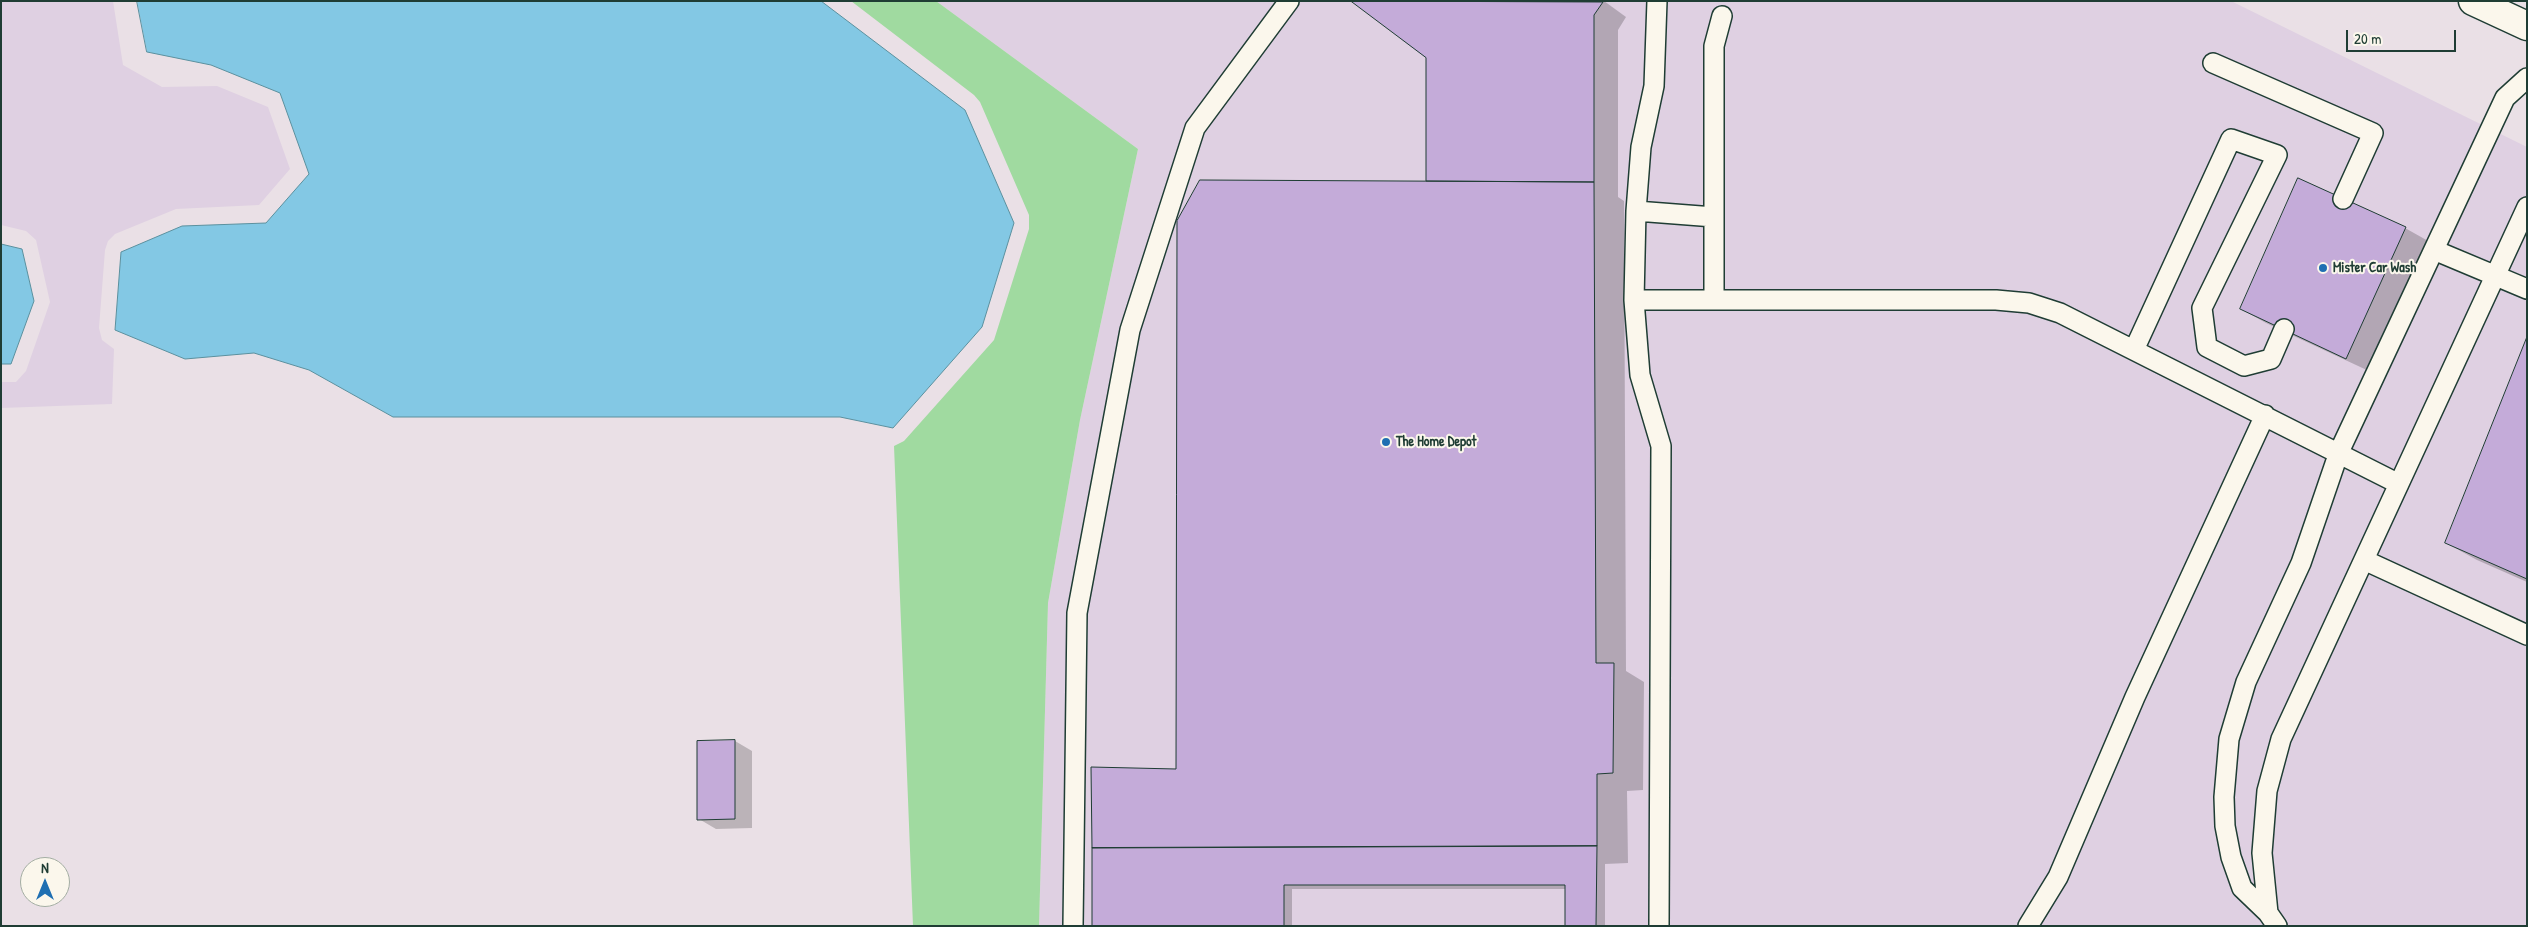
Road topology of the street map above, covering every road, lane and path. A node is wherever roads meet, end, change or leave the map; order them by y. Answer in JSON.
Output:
{"nodes":[{"id":1,"x":1289,"y":1,"type":"edge"},
{"id":2,"x":1657,"y":1,"type":"edge"},
{"id":3,"x":2472,"y":1,"type":"edge"},
{"id":4,"x":1722,"y":16,"type":"dead end"},
{"id":5,"x":2527,"y":26,"type":"edge"},
{"id":6,"x":2213,"y":63,"type":"dead end"},
{"id":7,"x":2527,"y":78,"type":"edge"},
{"id":8,"x":2343,"y":198,"type":"dead end"},
{"id":9,"x":2527,"y":207,"type":"edge"},
{"id":10,"x":1636,"y":211,"type":"junction"},
{"id":11,"x":1714,"y":217,"type":"junction"},
{"id":12,"x":2434,"y":250,"type":"junction"},
{"id":13,"x":2495,"y":276,"type":"junction"},
{"id":14,"x":2527,"y":290,"type":"edge"},
{"id":15,"x":1634,"y":300,"type":"junction"},
{"id":16,"x":1714,"y":300,"type":"junction"},
{"id":17,"x":2284,"y":330,"type":"dead end"},
{"id":18,"x":2134,"y":350,"type":"junction"},
{"id":19,"x":2265,"y":415,"type":"junction"},
{"id":20,"x":2339,"y":452,"type":"junction"},
{"id":21,"x":2399,"y":484,"type":"junction"},
{"id":22,"x":2364,"y":560,"type":"junction"},
{"id":23,"x":2527,"y":635,"type":"edge"},
{"id":24,"x":2272,"y":919,"type":"edge"},
{"id":25,"x":1073,"y":926,"type":"edge"},
{"id":26,"x":1659,"y":926,"type":"edge"},
{"id":27,"x":2028,"y":926,"type":"edge"}],
"edges":[{"from":1,"to":25,"type":"lane"},
{"from":2,"to":10,"type":"lane"},
{"from":3,"to":5,"type":"main road"},
{"from":4,"to":11,"type":"lane"},
{"from":6,"to":8,"type":"lane"},
{"from":7,"to":12,"type":"lane"},
{"from":9,"to":13,"type":"lane"},
{"from":10,"to":11,"type":"lane"},
{"from":10,"to":15,"type":"lane"},
{"from":11,"to":16,"type":"lane"},
{"from":12,"to":13,"type":"lane"},
{"from":12,"to":20,"type":"lane"},
{"from":13,"to":14,"type":"lane"},
{"from":13,"to":21,"type":"lane"},
{"from":15,"to":16,"type":"lane"},
{"from":15,"to":26,"type":"lane"},
{"from":16,"to":18,"type":"lane"},
{"from":17,"to":18,"type":"lane"},
{"from":18,"to":19,"type":"lane"},
{"from":19,"to":20,"type":"lane"},
{"from":19,"to":27,"type":"lane"},
{"from":20,"to":21,"type":"lane"},
{"from":20,"to":24,"type":"lane"},
{"from":21,"to":22,"type":"lane"},
{"from":22,"to":23,"type":"lane"},
{"from":22,"to":24,"type":"lane"}]}
